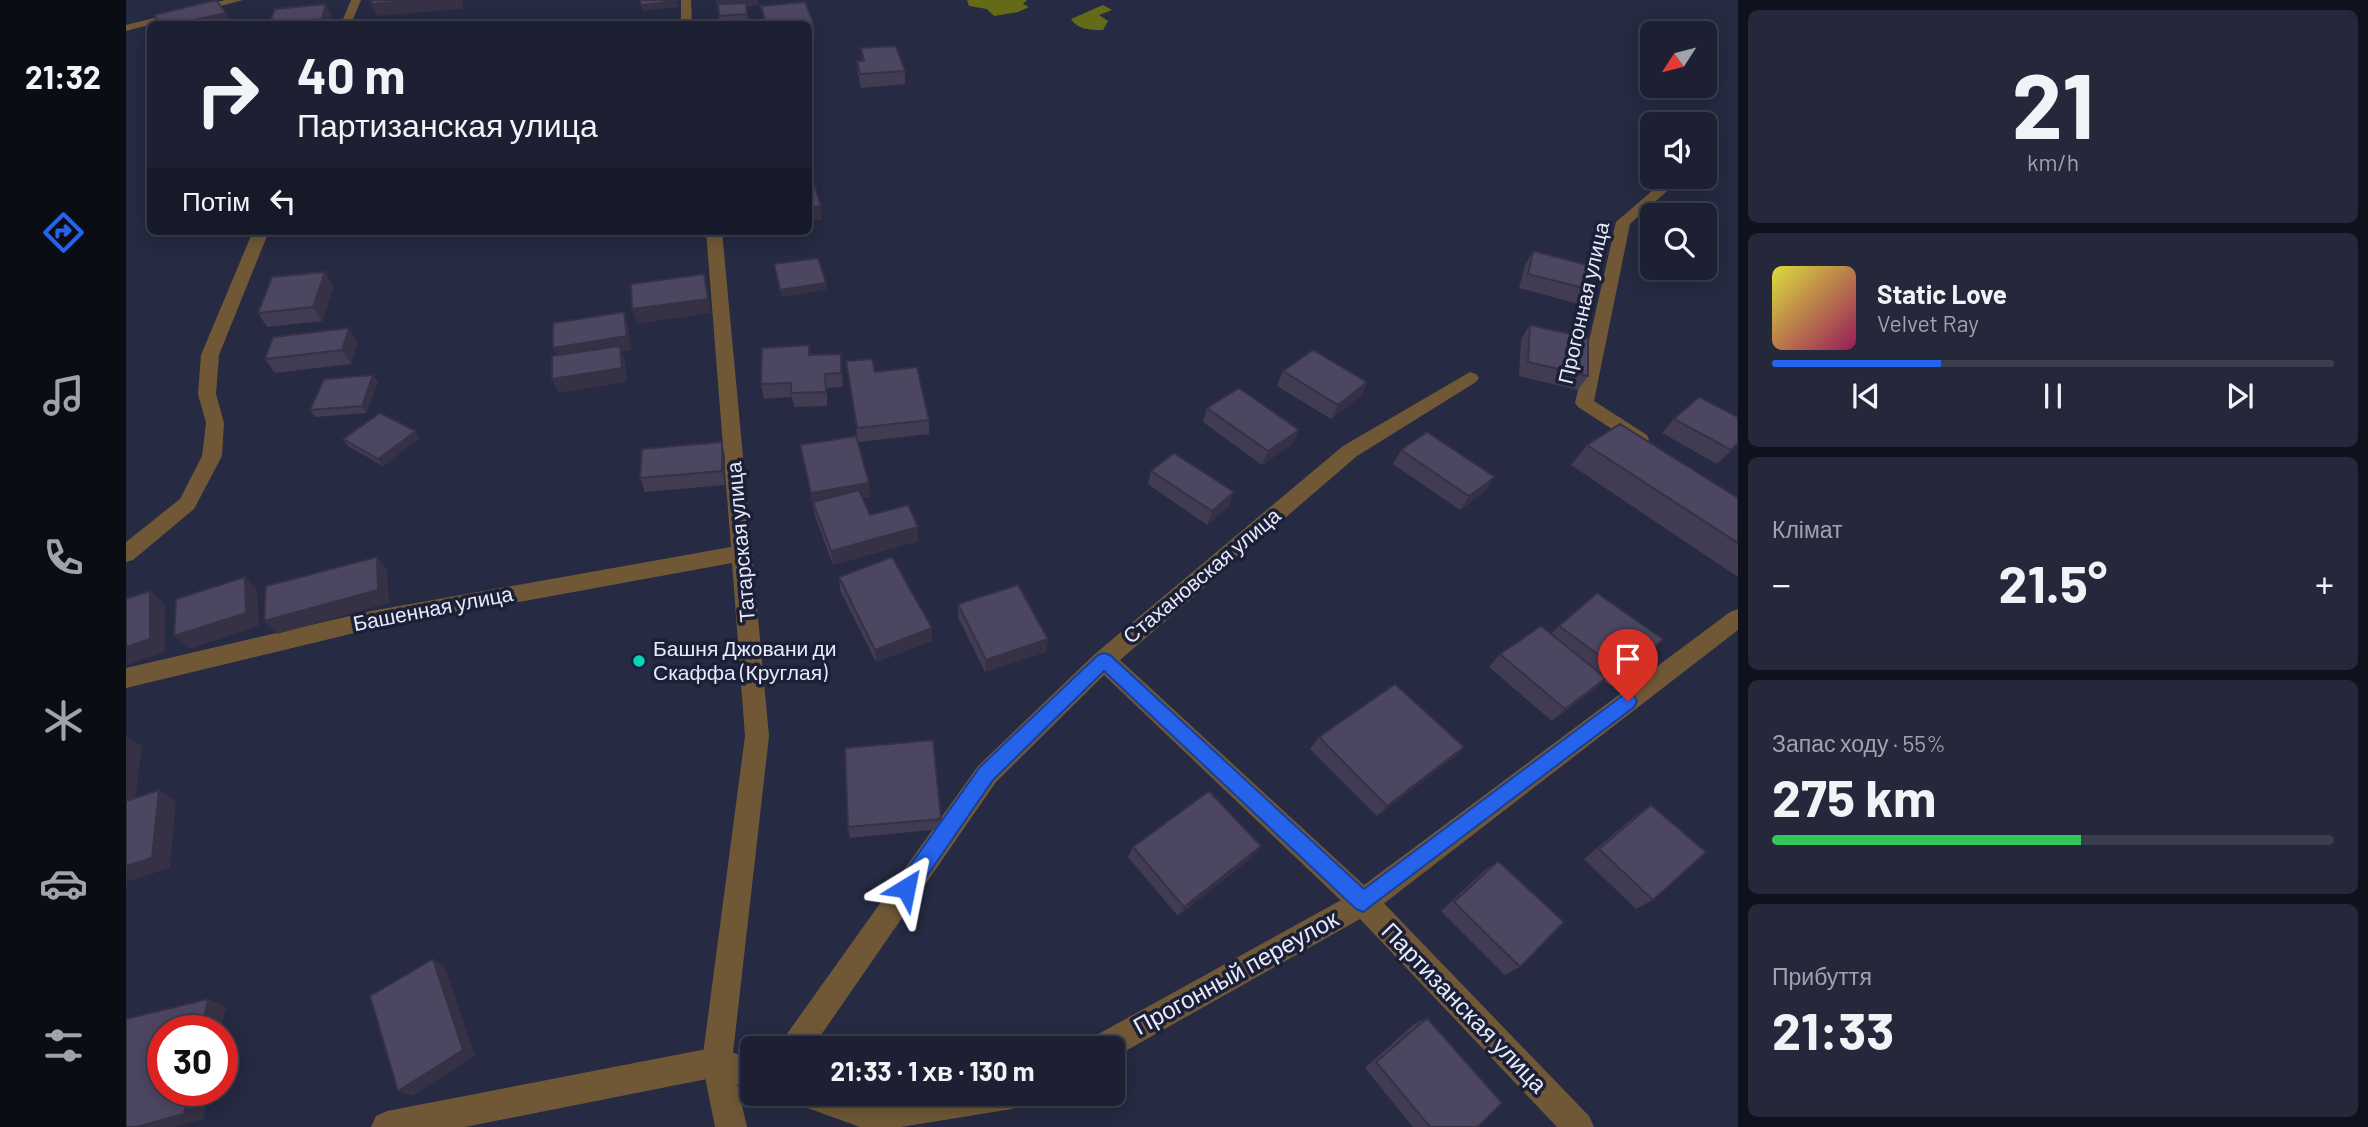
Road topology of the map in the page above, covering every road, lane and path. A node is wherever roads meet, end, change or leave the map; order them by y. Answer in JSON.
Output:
{"nodes":[{"id":1,"x":238,"y":0,"type":"edge"},
{"id":2,"x":356,"y":0,"type":"edge"},
{"id":3,"x":686,"y":0,"type":"edge"},
{"id":4,"x":154,"y":21,"type":"edge"},
{"id":5,"x":347,"y":21,"type":"edge"},
{"id":6,"x":687,"y":21,"type":"edge"},
{"id":7,"x":147,"y":23,"type":"edge"},
{"id":8,"x":126,"y":28,"type":"edge"},
{"id":9,"x":1662,"y":189,"type":"edge"},
{"id":10,"x":259,"y":235,"type":"edge"},
{"id":11,"x":714,"y":235,"type":"edge"},
{"id":12,"x":1470,"y":378,"type":"dead end"},
{"id":13,"x":1650,"y":447,"type":"edge"},
{"id":14,"x":742,"y":553,"type":"junction"},
{"id":15,"x":126,"y":554,"type":"edge"},
{"id":16,"x":1738,"y":618,"type":"edge"},
{"id":17,"x":1104,"y":660,"type":"junction"},
{"id":18,"x":126,"y":677,"type":"edge"},
{"id":19,"x":1363,"y":902,"type":"junction"},
{"id":20,"x":802,"y":1036,"type":"edge"},
{"id":21,"x":1123,"y":1036,"type":"edge"},
{"id":22,"x":717,"y":1062,"type":"junction"},
{"id":23,"x":740,"y":1070,"type":"edge"},
{"id":24,"x":844,"y":1106,"type":"edge"},
{"id":25,"x":936,"y":1106,"type":"edge"},
{"id":26,"x":387,"y":1127,"type":"edge"},
{"id":27,"x":731,"y":1127,"type":"edge"},
{"id":28,"x":1578,"y":1127,"type":"edge"}],
"edges":[{"from":1,"to":4,"type":"street"},
{"from":2,"to":5,"type":"street"},
{"from":3,"to":6,"type":"street"},
{"from":7,"to":8,"type":"street"},
{"from":9,"to":13,"type":"street","name":"Прогонная улица"},
{"from":10,"to":15,"type":"street"},
{"from":11,"to":14,"type":"street","name":"Татарская улица"},
{"from":12,"to":17,"type":"street","name":"Стахановская улица"},
{"from":14,"to":18,"type":"street","name":"Башенная улица"},
{"from":14,"to":22,"type":"street","name":"Татарская улица"},
{"from":16,"to":19,"type":"street","name":"Прогонный переулок"},
{"from":17,"to":19,"type":"street","name":"Партизанская улица"},
{"from":17,"to":20,"type":"street","name":"Стахановская улица"},
{"from":19,"to":21,"type":"street","name":"Прогонный переулок"},
{"from":19,"to":28,"type":"street","name":"Партизанская улица"},
{"from":22,"to":23,"type":"street"},
{"from":22,"to":26,"type":"street"},
{"from":22,"to":27,"type":"street","name":"Татарская улица"},
{"from":24,"to":25,"type":"street"}]}
